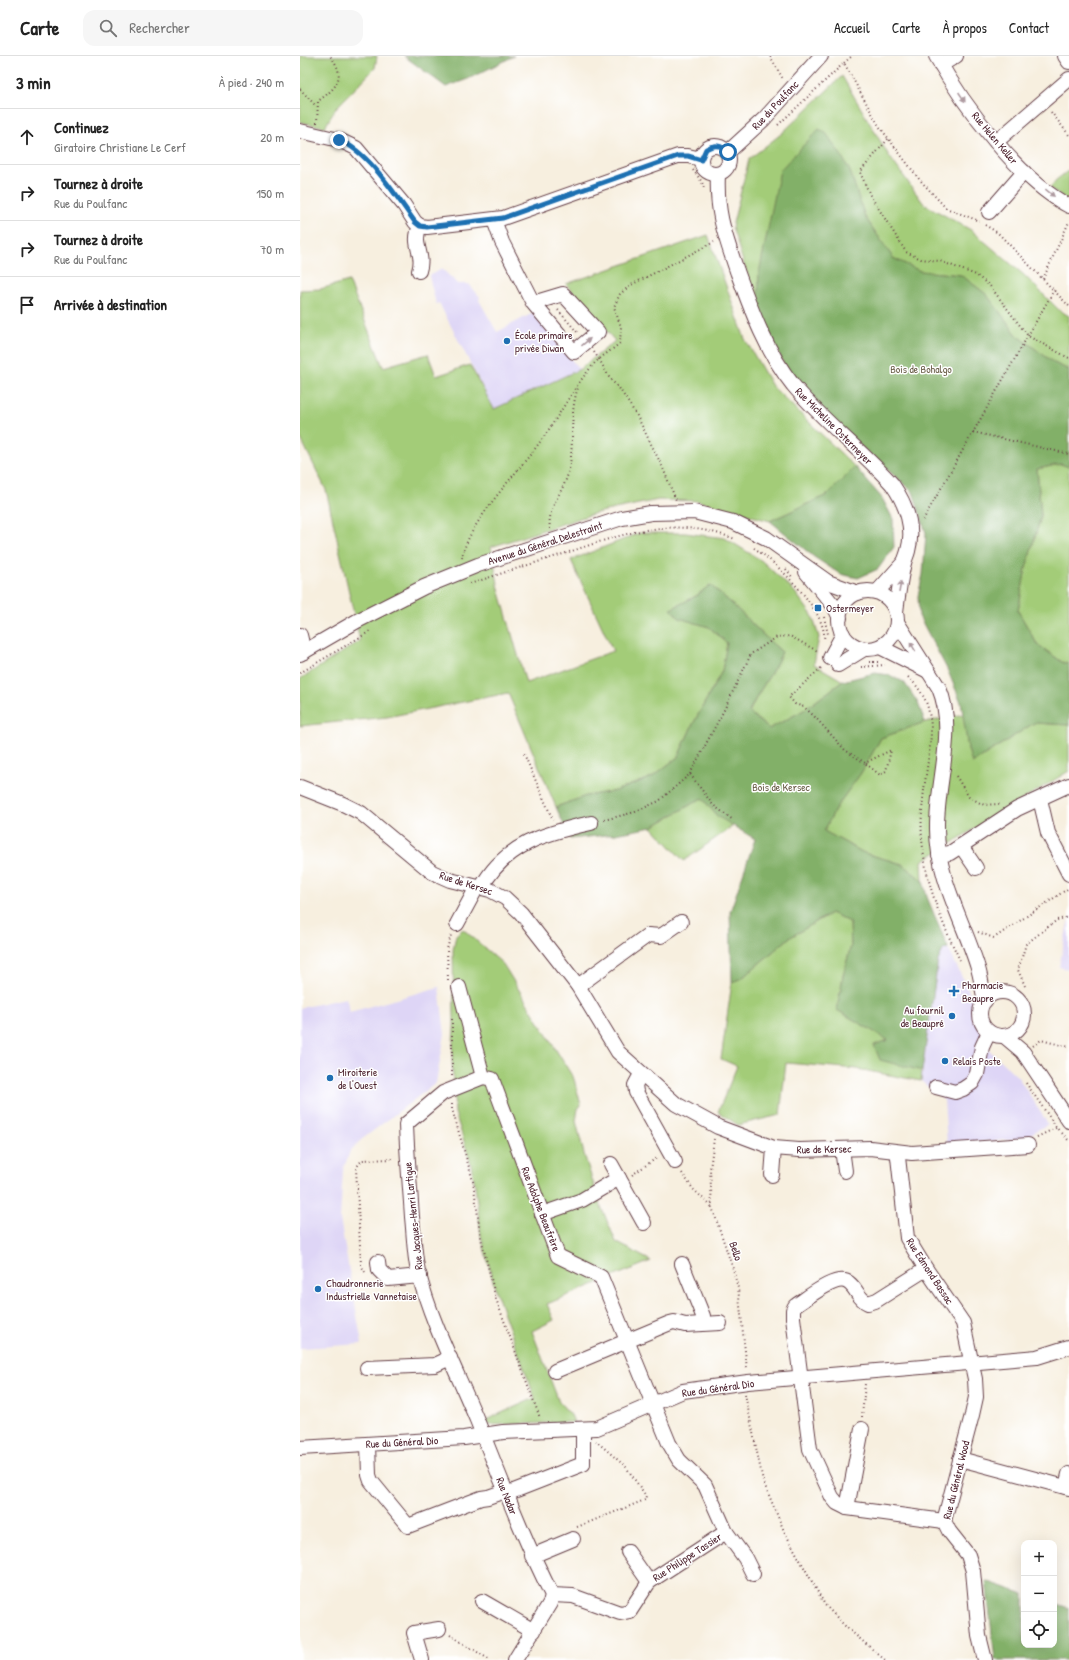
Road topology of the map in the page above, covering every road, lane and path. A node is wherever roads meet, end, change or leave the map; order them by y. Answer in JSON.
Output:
{"nodes":[{"id":1,"x":330,"y":56,"type":"edge"},
{"id":2,"x":770,"y":56,"type":"edge"},
{"id":3,"x":822,"y":56,"type":"edge"},
{"id":4,"x":852,"y":56,"type":"edge"},
{"id":5,"x":956,"y":56,"type":"edge"},
{"id":6,"x":1065,"y":56,"type":"edge"},
{"id":7,"x":939,"y":60,"type":"edge"},
{"id":8,"x":1069,"y":62,"type":"edge"},
{"id":9,"x":844,"y":63,"type":"junction"},
{"id":10,"x":1069,"y":79,"type":"edge"},
{"id":11,"x":300,"y":89,"type":"edge"},
{"id":12,"x":789,"y":91,"type":"junction"},
{"id":13,"x":1044,"y":101,"type":"junction"},
{"id":14,"x":316,"y":106,"type":"junction"},
{"id":15,"x":775,"y":128,"type":"dead end"},
{"id":16,"x":300,"y":131,"type":"edge"},
{"id":17,"x":314,"y":134,"type":"junction"},
{"id":18,"x":1069,"y":135,"type":"edge"},
{"id":19,"x":888,"y":139,"type":"junction"},
{"id":20,"x":996,"y":142,"type":"junction"},
{"id":21,"x":728,"y":152,"type":"junction"},
{"id":22,"x":701,"y":160,"type":"junction"},
{"id":23,"x":1024,"y":172,"type":"junction"},
{"id":24,"x":718,"y":174,"type":"junction"},
{"id":25,"x":1069,"y":206,"type":"edge"},
{"id":26,"x":989,"y":212,"type":"dead end"},
{"id":27,"x":494,"y":220,"type":"junction"},
{"id":28,"x":1069,"y":222,"type":"edge"},
{"id":29,"x":420,"y":226,"type":"junction"},
{"id":30,"x":717,"y":241,"type":"dead end"},
{"id":31,"x":419,"y":271,"type":"dead end"},
{"id":32,"x":1043,"y":279,"type":"junction"},
{"id":33,"x":1054,"y":290,"type":"junction"},
{"id":34,"x":533,"y":303,"type":"junction"},
{"id":35,"x":1069,"y":306,"type":"edge"},
{"id":36,"x":556,"y":308,"type":"dead end"},
{"id":37,"x":579,"y":334,"type":"dead end"},
{"id":38,"x":1028,"y":336,"type":"junction"},
{"id":39,"x":597,"y":354,"type":"dead end"},
{"id":40,"x":1069,"y":358,"type":"edge"},
{"id":41,"x":599,"y":359,"type":"junction"},
{"id":42,"x":579,"y":383,"type":"junction"},
{"id":43,"x":973,"y":432,"type":"junction"},
{"id":44,"x":1069,"y":454,"type":"edge"},
{"id":45,"x":676,"y":502,"type":"dead end"},
{"id":46,"x":920,"y":525,"type":"dead end"},
{"id":47,"x":731,"y":533,"type":"dead end"},
{"id":48,"x":551,"y":534,"type":"dead end"},
{"id":49,"x":738,"y":536,"type":"dead end"},
{"id":50,"x":741,"y":542,"type":"dead end"},
{"id":51,"x":753,"y":543,"type":"dead end"},
{"id":52,"x":752,"y":547,"type":"dead end"},
{"id":53,"x":759,"y":547,"type":"dead end"},
{"id":54,"x":542,"y":556,"type":"dead end"},
{"id":55,"x":798,"y":562,"type":"junction"},
{"id":56,"x":904,"y":562,"type":"junction"},
{"id":57,"x":782,"y":565,"type":"dead end"},
{"id":58,"x":463,"y":580,"type":"junction"},
{"id":59,"x":877,"y":592,"type":"junction"},
{"id":60,"x":858,"y":593,"type":"junction"},
{"id":61,"x":815,"y":604,"type":"dead end"},
{"id":62,"x":823,"y":616,"type":"dead end"},
{"id":63,"x":897,"y":617,"type":"junction"},
{"id":64,"x":840,"y":618,"type":"junction"},
{"id":65,"x":372,"y":626,"type":"dead end"},
{"id":66,"x":373,"y":629,"type":"dead end"},
{"id":67,"x":844,"y":634,"type":"junction"},
{"id":68,"x":300,"y":636,"type":"edge"},
{"id":69,"x":352,"y":637,"type":"dead end"},
{"id":70,"x":880,"y":647,"type":"junction"},
{"id":71,"x":827,"y":654,"type":"junction"},
{"id":72,"x":864,"y":656,"type":"junction"},
{"id":73,"x":303,"y":657,"type":"edge"},
{"id":74,"x":889,"y":662,"type":"dead end"},
{"id":75,"x":886,"y":665,"type":"dead end"},
{"id":76,"x":300,"y":669,"type":"edge"},
{"id":77,"x":855,"y":669,"type":"dead end"},
{"id":78,"x":908,"y":672,"type":"dead end"},
{"id":79,"x":929,"y":672,"type":"junction"},
{"id":80,"x":300,"y":673,"type":"edge"},
{"id":81,"x":904,"y":674,"type":"dead end"},
{"id":82,"x":933,"y":712,"type":"dead end"},
{"id":83,"x":935,"y":732,"type":"dead end"},
{"id":84,"x":524,"y":754,"type":"dead end"},
{"id":85,"x":865,"y":763,"type":"junction"},
{"id":86,"x":954,"y":772,"type":"dead end"},
{"id":87,"x":690,"y":774,"type":"junction"},
{"id":88,"x":929,"y":784,"type":"dead end"},
{"id":89,"x":1069,"y":785,"type":"edge"},
{"id":90,"x":300,"y":787,"type":"edge"},
{"id":91,"x":928,"y":792,"type":"dead end"},
{"id":92,"x":1040,"y":799,"type":"junction"},
{"id":93,"x":1005,"y":803,"type":"dead end"},
{"id":94,"x":733,"y":820,"type":"dead end"},
{"id":95,"x":591,"y":823,"type":"joint"},
{"id":96,"x":558,"y":830,"type":"junction"},
{"id":97,"x":961,"y":846,"type":"junction"},
{"id":98,"x":939,"y":855,"type":"junction"},
{"id":99,"x":976,"y":868,"type":"dead end"},
{"id":100,"x":1069,"y":874,"type":"edge"},
{"id":101,"x":479,"y":887,"type":"junction"},
{"id":102,"x":1069,"y":888,"type":"edge"},
{"id":103,"x":940,"y":902,"type":"dead end"},
{"id":104,"x":1068,"y":917,"type":"edge"},
{"id":105,"x":947,"y":921,"type":"dead end"},
{"id":106,"x":681,"y":922,"type":"dead end"},
{"id":107,"x":457,"y":924,"type":"joint"},
{"id":108,"x":956,"y":927,"type":"junction"},
{"id":109,"x":955,"y":940,"type":"dead end"},
{"id":110,"x":963,"y":958,"type":"dead end"},
{"id":111,"x":978,"y":966,"type":"junction"},
{"id":112,"x":454,"y":985,"type":"joint"},
{"id":113,"x":578,"y":986,"type":"junction"},
{"id":114,"x":1025,"y":986,"type":"dead end"},
{"id":115,"x":1000,"y":992,"type":"junction"},
{"id":116,"x":985,"y":1001,"type":"junction"},
{"id":117,"x":452,"y":1009,"type":"dead end"},
{"id":118,"x":1020,"y":1026,"type":"junction"},
{"id":119,"x":989,"y":1032,"type":"junction"},
{"id":120,"x":1004,"y":1036,"type":"junction"},
{"id":121,"x":1069,"y":1047,"type":"edge"},
{"id":122,"x":1028,"y":1049,"type":"junction"},
{"id":123,"x":641,"y":1074,"type":"junction"},
{"id":124,"x":488,"y":1078,"type":"junction"},
{"id":125,"x":936,"y":1087,"type":"dead end"},
{"id":126,"x":453,"y":1089,"type":"junction"},
{"id":127,"x":1069,"y":1121,"type":"edge"},
{"id":128,"x":718,"y":1127,"type":"junction"},
{"id":129,"x":1056,"y":1128,"type":"dead end"},
{"id":130,"x":1028,"y":1145,"type":"joint"},
{"id":131,"x":774,"y":1148,"type":"junction"},
{"id":132,"x":842,"y":1149,"type":"junction"},
{"id":133,"x":899,"y":1152,"type":"junction"},
{"id":134,"x":672,"y":1156,"type":"junction"},
{"id":135,"x":407,"y":1158,"type":"junction"},
{"id":136,"x":611,"y":1164,"type":"dead end"},
{"id":137,"x":845,"y":1171,"type":"dead end"},
{"id":138,"x":772,"y":1175,"type":"dead end"},
{"id":139,"x":620,"y":1180,"type":"junction"},
{"id":140,"x":712,"y":1207,"type":"junction"},
{"id":141,"x":542,"y":1214,"type":"junction"},
{"id":142,"x":644,"y":1223,"type":"dead end"},
{"id":143,"x":378,"y":1262,"type":"dead end"},
{"id":144,"x":682,"y":1264,"type":"dead end"},
{"id":145,"x":926,"y":1269,"type":"junction"},
{"id":146,"x":420,"y":1276,"type":"junction"},
{"id":147,"x":369,"y":1278,"type":"dead end"},
{"id":148,"x":702,"y":1323,"type":"junction"},
{"id":149,"x":720,"y":1323,"type":"dead end"},
{"id":150,"x":627,"y":1341,"type":"junction"},
{"id":151,"x":1069,"y":1347,"type":"edge"},
{"id":152,"x":450,"y":1358,"type":"junction"},
{"id":153,"x":972,"y":1363,"type":"junction"},
{"id":154,"x":367,"y":1368,"type":"dead end"},
{"id":155,"x":555,"y":1371,"type":"dead end"},
{"id":156,"x":866,"y":1373,"type":"junction"},
{"id":157,"x":801,"y":1378,"type":"junction"},
{"id":158,"x":746,"y":1383,"type":"junction"},
{"id":159,"x":652,"y":1404,"type":"junction"},
{"id":160,"x":587,"y":1429,"type":"junction"},
{"id":161,"x":862,"y":1429,"type":"joint"},
{"id":162,"x":545,"y":1431,"type":"junction"},
{"id":163,"x":483,"y":1435,"type":"junction"},
{"id":164,"x":368,"y":1444,"type":"junction"},
{"id":165,"x":300,"y":1448,"type":"edge"},
{"id":166,"x":960,"y":1459,"type":"junction"},
{"id":167,"x":1068,"y":1483,"type":"edge"},
{"id":168,"x":506,"y":1493,"type":"junction"},
{"id":169,"x":847,"y":1508,"type":"junction"},
{"id":170,"x":944,"y":1521,"type":"junction"},
{"id":171,"x":726,"y":1532,"type":"junction"},
{"id":172,"x":572,"y":1534,"type":"joint"},
{"id":173,"x":628,"y":1552,"type":"dead end"},
{"id":174,"x":532,"y":1556,"type":"junction"},
{"id":175,"x":753,"y":1574,"type":"dead end"},
{"id":176,"x":649,"y":1582,"type":"junction"},
{"id":177,"x":552,"y":1595,"type":"junction"},
{"id":178,"x":482,"y":1601,"type":"dead end"},
{"id":179,"x":439,"y":1629,"type":"joint"},
{"id":180,"x":534,"y":1631,"type":"junction"},
{"id":181,"x":422,"y":1660,"type":"edge"},
{"id":182,"x":490,"y":1660,"type":"edge"},
{"id":183,"x":515,"y":1660,"type":"edge"},
{"id":184,"x":885,"y":1660,"type":"edge"},
{"id":185,"x":984,"y":1660,"type":"edge"}],
"edges":[{"from":1,"to":14,"type":"path"},
{"from":2,"to":12,"type":"path"},
{"from":3,"to":12,"type":"street","name":"Rue du Poulfanc"},
{"from":4,"to":9,"type":"path"},
{"from":5,"to":7,"type":"street"},
{"from":6,"to":8,"type":"street"},
{"from":7,"to":20,"type":"street","name":"Rue Helen Keller","one_way":true},
{"from":9,"to":15,"type":"path"},
{"from":9,"to":19,"type":"path"},
{"from":10,"to":13,"type":"street"},
{"from":11,"to":14,"type":"path"},
{"from":12,"to":21,"type":"street","name":"Rue du Poulfanc"},
{"from":13,"to":18,"type":"path"},
{"from":13,"to":20,"type":"street"},
{"from":14,"to":17,"type":"path"},
{"from":16,"to":17,"type":"street"},
{"from":17,"to":29,"type":"street"},
{"from":19,"to":32,"type":"path"},
{"from":19,"to":38,"type":"path"},
{"from":20,"to":23,"type":"street","name":"Rue Helen Keller"},
{"from":21,"to":22,"type":"street"},
{"from":21,"to":24,"type":"street"},
{"from":22,"to":24,"type":"street"},
{"from":22,"to":27,"type":"street"},
{"from":23,"to":25,"type":"street","name":"Rue Helen Keller","one_way":true},
{"from":23,"to":26,"type":"street"},
{"from":24,"to":56,"type":"street","name":"Rue Micheline Ostermeyer"},
{"from":27,"to":29,"type":"street"},
{"from":27,"to":34,"type":"street"},
{"from":28,"to":32,"type":"path"},
{"from":29,"to":31,"type":"street"},
{"from":30,"to":41,"type":"path"},
{"from":32,"to":33,"type":"path"},
{"from":33,"to":35,"type":"path"},
{"from":33,"to":38,"type":"path"},
{"from":34,"to":34,"type":"street","one_way":true},
{"from":36,"to":37,"type":"path"},
{"from":38,"to":40,"type":"path"},
{"from":38,"to":43,"type":"path"},
{"from":39,"to":41,"type":"path"},
{"from":41,"to":42,"type":"path"},
{"from":41,"to":45,"type":"path"},
{"from":42,"to":48,"type":"path"},
{"from":42,"to":58,"type":"path"},
{"from":43,"to":44,"type":"path"},
{"from":43,"to":46,"type":"path"},
{"from":47,"to":49,"type":"path"},
{"from":50,"to":58,"type":"path"},
{"from":51,"to":53,"type":"path"},
{"from":52,"to":71,"type":"path"},
{"from":54,"to":58,"type":"path"},
{"from":55,"to":58,"type":"street","name":"Avenue du Général Delestraint"},
{"from":55,"to":60,"type":"street"},
{"from":55,"to":64,"type":"street"},
{"from":56,"to":59,"type":"street","name":"Rue Micheline Ostermeyer"},
{"from":63,"to":56,"type":"street","name":"Rue Micheline Ostermeyer","one_way":true},
{"from":57,"to":61,"type":"path"},
{"from":58,"to":73,"type":"street","name":"Avenue du Général Delestraint"},
{"from":59,"to":60,"type":"street"},
{"from":59,"to":63,"type":"street"},
{"from":60,"to":64,"type":"street"},
{"from":62,"to":71,"type":"path"},
{"from":63,"to":70,"type":"street"},
{"from":79,"to":63,"type":"street","one_way":true},
{"from":64,"to":67,"type":"street"},
{"from":65,"to":69,"type":"path"},
{"from":66,"to":80,"type":"path"},
{"from":67,"to":71,"type":"street"},
{"from":67,"to":72,"type":"street"},
{"from":68,"to":73,"type":"street"},
{"from":70,"to":72,"type":"street"},
{"from":70,"to":79,"type":"street"},
{"from":71,"to":72,"type":"street"},
{"from":71,"to":85,"type":"path"},
{"from":71,"to":87,"type":"path"},
{"from":72,"to":74,"type":"path"},
{"from":73,"to":76,"type":"path"},
{"from":75,"to":77,"type":"path"},
{"from":78,"to":82,"type":"path"},
{"from":79,"to":98,"type":"street"},
{"from":81,"to":111,"type":"path"},
{"from":83,"to":88,"type":"path"},
{"from":84,"to":96,"type":"path"},
{"from":85,"to":85,"type":"path"},
{"from":86,"to":93,"type":"path"},
{"from":87,"to":94,"type":"path"},
{"from":87,"to":95,"type":"path"},
{"from":89,"to":92,"type":"street"},
{"from":90,"to":101,"type":"street","name":"Rue de Kersec"},
{"from":91,"to":103,"type":"path"},
{"from":92,"to":97,"type":"street"},
{"from":92,"to":100,"type":"street"},
{"from":95,"to":96,"type":"street"},
{"from":96,"to":101,"type":"street"},
{"from":97,"to":98,"type":"street"},
{"from":97,"to":99,"type":"street"},
{"from":98,"to":108,"type":"street"},
{"from":101,"to":107,"type":"street"},
{"from":101,"to":113,"type":"street","name":"Rue de Kersec"},
{"from":102,"to":108,"type":"path"},
{"from":104,"to":114,"type":"path"},
{"from":105,"to":108,"type":"path"},
{"from":106,"to":113,"type":"street"},
{"from":107,"to":112,"type":"path"},
{"from":108,"to":111,"type":"street"},
{"from":109,"to":110,"type":"path"},
{"from":111,"to":115,"type":"street"},
{"from":111,"to":116,"type":"street"},
{"from":112,"to":124,"type":"street","name":"Rue Adolphe Beaufrère"},
{"from":113,"to":123,"type":"street","name":"Rue de Kersec"},
{"from":115,"to":116,"type":"street"},
{"from":115,"to":118,"type":"street"},
{"from":116,"to":119,"type":"street"},
{"from":117,"to":126,"type":"path"},
{"from":118,"to":120,"type":"street"},
{"from":118,"to":122,"type":"street"},
{"from":119,"to":120,"type":"street"},
{"from":119,"to":125,"type":"street"},
{"from":120,"to":122,"type":"street"},
{"from":121,"to":122,"type":"path"},
{"from":122,"to":127,"type":"street"},
{"from":123,"to":128,"type":"street","name":"Rue de Kersec"},
{"from":123,"to":134,"type":"street"},
{"from":124,"to":126,"type":"street","name":"Rue Jacques-Henri Lartigue"},
{"from":124,"to":141,"type":"street","name":"Rue Adolphe Beaufrère"},
{"from":126,"to":135,"type":"street","name":"Rue Jacques-Henri Lartigue"},
{"from":126,"to":162,"type":"path"},
{"from":128,"to":131,"type":"street","name":"Rue de Kersec"},
{"from":128,"to":140,"type":"path","name":"Bello"},
{"from":129,"to":130,"type":"path"},
{"from":130,"to":133,"type":"street","name":"Rue de Kersec"},
{"from":131,"to":132,"type":"street","name":"Rue de Kersec"},
{"from":131,"to":138,"type":"street"},
{"from":132,"to":133,"type":"street","name":"Rue de Kersec"},
{"from":132,"to":137,"type":"street"},
{"from":133,"to":145,"type":"street","name":"Rue Edmond Bassac"},
{"from":134,"to":139,"type":"path"},
{"from":134,"to":140,"type":"path"},
{"from":135,"to":146,"type":"street","name":"Rue Jacques-Henri Lartigue"},
{"from":135,"to":147,"type":"path"},
{"from":136,"to":139,"type":"street"},
{"from":139,"to":141,"type":"street"},
{"from":139,"to":142,"type":"street"},
{"from":140,"to":158,"type":"path","name":"Bello"},
{"from":141,"to":150,"type":"street","name":"Rue Adolphe Beaufrère"},
{"from":143,"to":146,"type":"street"},
{"from":144,"to":148,"type":"street"},
{"from":145,"to":153,"type":"street","name":"Rue Edmond Bassac"},
{"from":145,"to":157,"type":"street"},
{"from":146,"to":152,"type":"street","name":"Rue Jacques-Henri Lartigue"},
{"from":148,"to":149,"type":"street"},
{"from":148,"to":150,"type":"street"},
{"from":150,"to":155,"type":"street"},
{"from":150,"to":159,"type":"street","name":"Rue Adolphe Beaufrère"},
{"from":151,"to":153,"type":"street","name":"Rue du Général Dio"},
{"from":152,"to":154,"type":"street"},
{"from":152,"to":163,"type":"street","name":"Rue Jacques-Henri Lartigue"},
{"from":153,"to":156,"type":"street","name":"Rue du Général Dio"},
{"from":153,"to":166,"type":"street","name":"Rue du Général Wood"},
{"from":156,"to":157,"type":"street","name":"Rue du Général Dio"},
{"from":156,"to":161,"type":"path"},
{"from":157,"to":158,"type":"street","name":"Rue du Général Dio"},
{"from":157,"to":169,"type":"street"},
{"from":158,"to":159,"type":"street","name":"Rue du Général Dio"},
{"from":158,"to":184,"type":"path","name":"Bello"},
{"from":159,"to":160,"type":"street","name":"Rue du Général Dio"},
{"from":159,"to":171,"type":"street","name":"Rue Adolphe Beaufrère"},
{"from":160,"to":162,"type":"street","name":"Rue du Général Dio"},
{"from":160,"to":168,"type":"street"},
{"from":160,"to":172,"type":"path"},
{"from":161,"to":169,"type":"street"},
{"from":162,"to":163,"type":"street","name":"Rue du Général Dio"},
{"from":163,"to":164,"type":"street","name":"Rue du Général Dio"},
{"from":163,"to":168,"type":"street","name":"Rue Nadar"},
{"from":164,"to":165,"type":"street","name":"Rue du Général Dio"},
{"from":164,"to":168,"type":"street"},
{"from":166,"to":167,"type":"street"},
{"from":166,"to":170,"type":"street","name":"Rue du Général Wood"},
{"from":168,"to":174,"type":"street","name":"Rue Nadar"},
{"from":169,"to":170,"type":"street"},
{"from":170,"to":185,"type":"street","name":"Rue du Général Wood"},
{"from":171,"to":175,"type":"street","name":"Rue Adolphe Beaufrère"},
{"from":171,"to":176,"type":"street","name":"Rue Philippe Tassier"},
{"from":172,"to":174,"type":"street"},
{"from":173,"to":176,"type":"street","name":"Rue Philippe Tassier"},
{"from":174,"to":177,"type":"street","name":"Rue Nadar"},
{"from":176,"to":177,"type":"street","name":"Rue Philippe Tassier"},
{"from":177,"to":180,"type":"street"},
{"from":178,"to":180,"type":"street"},
{"from":179,"to":181,"type":"street"},
{"from":179,"to":182,"type":"path"},
{"from":180,"to":183,"type":"street"}]}
